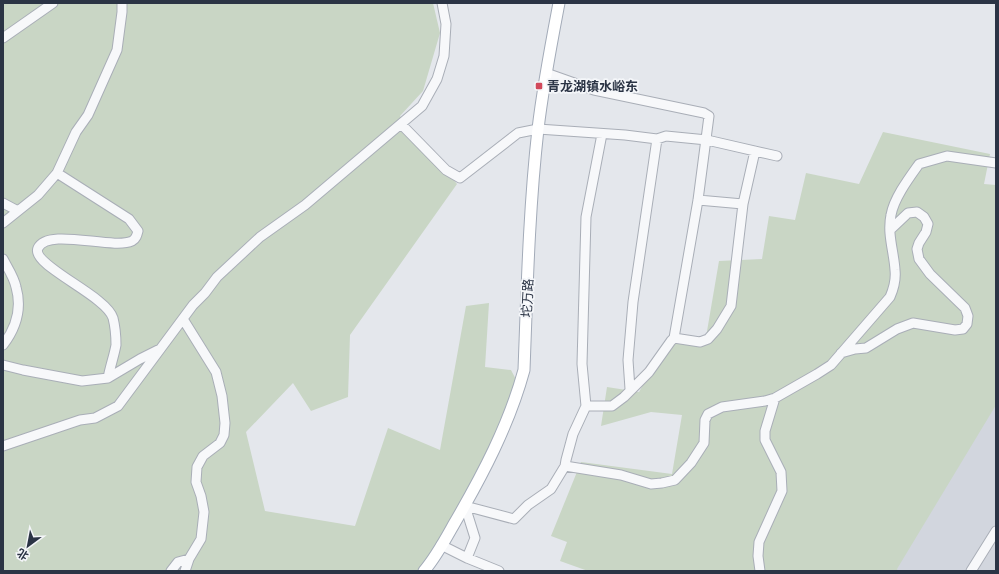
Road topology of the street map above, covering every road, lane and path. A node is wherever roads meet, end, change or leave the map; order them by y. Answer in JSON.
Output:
{"nodes":[{"id":1,"x":53,"y":3,"type":"edge"},
{"id":2,"x":122,"y":3,"type":"edge"},
{"id":3,"x":442,"y":3,"type":"edge"},
{"id":4,"x":559,"y":3,"type":"edge"},
{"id":5,"x":3,"y":38,"type":"edge"},
{"id":6,"x":546,"y":73,"type":"junction"},
{"id":7,"x":401,"y":124,"type":"junction"},
{"id":8,"x":538,"y":129,"type":"junction"},
{"id":9,"x":602,"y":134,"type":"junction"},
{"id":10,"x":657,"y":139,"type":"junction"},
{"id":11,"x":707,"y":140,"type":"junction"},
{"id":12,"x":755,"y":151,"type":"junction"},
{"id":13,"x":777,"y":156,"type":"dead end"},
{"id":14,"x":996,"y":163,"type":"edge"},
{"id":15,"x":57,"y":173,"type":"junction"},
{"id":16,"x":698,"y":200,"type":"junction"},
{"id":17,"x":3,"y":203,"type":"edge"},
{"id":18,"x":743,"y":204,"type":"junction"},
{"id":19,"x":18,"y":211,"type":"junction"},
{"id":20,"x":3,"y":223,"type":"edge"},
{"id":21,"x":890,"y":230,"type":"junction"},
{"id":22,"x":3,"y":259,"type":"edge"},
{"id":23,"x":183,"y":319,"type":"junction"},
{"id":24,"x":674,"y":338,"type":"junction"},
{"id":25,"x":3,"y":345,"type":"edge"},
{"id":26,"x":160,"y":349,"type":"junction"},
{"id":27,"x":841,"y":353,"type":"junction"},
{"id":28,"x":3,"y":365,"type":"edge"},
{"id":29,"x":108,"y":378,"type":"junction"},
{"id":30,"x":630,"y":389,"type":"junction"},
{"id":31,"x":775,"y":398,"type":"junction"},
{"id":32,"x":586,"y":406,"type":"junction"},
{"id":33,"x":3,"y":446,"type":"edge"},
{"id":34,"x":566,"y":466,"type":"junction"},
{"id":35,"x":465,"y":506,"type":"junction"},
{"id":36,"x":996,"y":531,"type":"edge"},
{"id":37,"x":442,"y":545,"type":"junction"},
{"id":38,"x":467,"y":558,"type":"junction"},
{"id":39,"x":189,"y":559,"type":"junction"},
{"id":40,"x":171,"y":571,"type":"edge"},
{"id":41,"x":186,"y":571,"type":"edge"},
{"id":42,"x":424,"y":571,"type":"edge"},
{"id":43,"x":499,"y":571,"type":"edge"},
{"id":44,"x":760,"y":571,"type":"edge"},
{"id":45,"x":971,"y":571,"type":"edge"}],
"edges":[{"from":1,"to":5,"type":"street"},
{"from":2,"to":15,"type":"street"},
{"from":3,"to":7,"type":"street"},
{"from":4,"to":6,"type":"main road","name":"坨万路"},
{"from":6,"to":8,"type":"main road","name":"坨万路"},
{"from":6,"to":11,"type":"street"},
{"from":7,"to":8,"type":"street"},
{"from":7,"to":23,"type":"street"},
{"from":8,"to":9,"type":"street"},
{"from":8,"to":35,"type":"main road","name":"坨万路"},
{"from":9,"to":10,"type":"street"},
{"from":9,"to":32,"type":"street"},
{"from":10,"to":11,"type":"street"},
{"from":10,"to":30,"type":"street"},
{"from":11,"to":12,"type":"street"},
{"from":11,"to":16,"type":"street"},
{"from":12,"to":13,"type":"street"},
{"from":12,"to":18,"type":"street"},
{"from":14,"to":21,"type":"street"},
{"from":15,"to":19,"type":"street"},
{"from":15,"to":29,"type":"street"},
{"from":16,"to":18,"type":"street"},
{"from":16,"to":24,"type":"street"},
{"from":17,"to":19,"type":"street"},
{"from":18,"to":24,"type":"street"},
{"from":19,"to":20,"type":"street"},
{"from":21,"to":27,"type":"street"},
{"from":21,"to":27,"type":"street"},
{"from":22,"to":25,"type":"street"},
{"from":23,"to":26,"type":"street"},
{"from":23,"to":39,"type":"street"},
{"from":24,"to":30,"type":"street"},
{"from":26,"to":29,"type":"street"},
{"from":26,"to":33,"type":"street"},
{"from":27,"to":31,"type":"street"},
{"from":28,"to":29,"type":"street"},
{"from":30,"to":32,"type":"street"},
{"from":31,"to":34,"type":"street"},
{"from":31,"to":44,"type":"street"},
{"from":32,"to":34,"type":"street"},
{"from":34,"to":35,"type":"street"},
{"from":35,"to":37,"type":"main road","name":"坨万路"},
{"from":35,"to":38,"type":"street"},
{"from":36,"to":45,"type":"street"},
{"from":37,"to":38,"type":"street"},
{"from":37,"to":42,"type":"main road","name":"坨万路"},
{"from":38,"to":43,"type":"street"},
{"from":39,"to":40,"type":"street"},
{"from":39,"to":41,"type":"street"}]}
